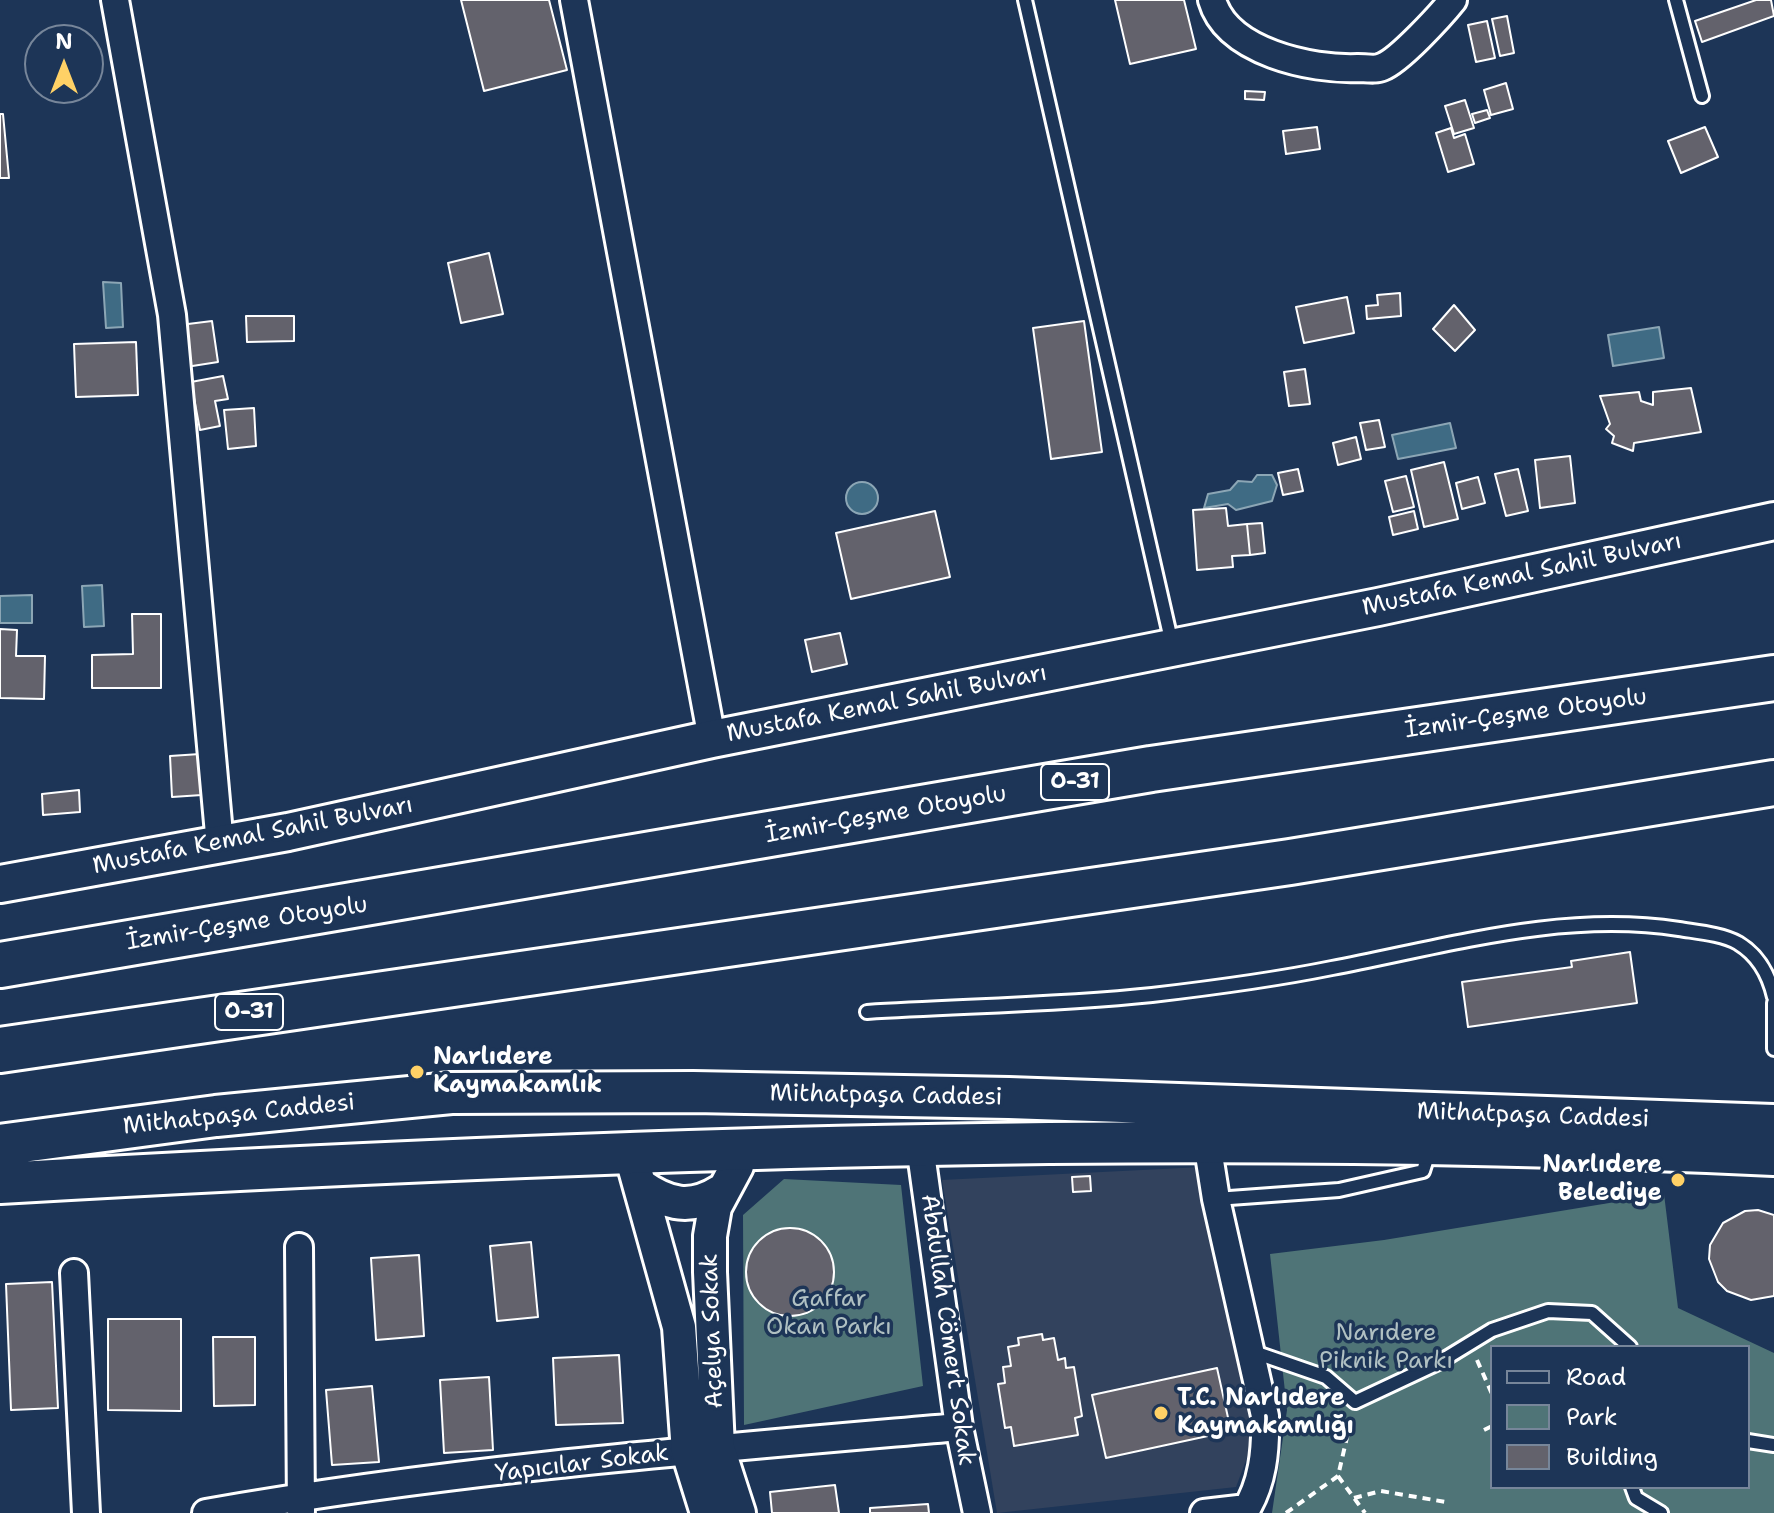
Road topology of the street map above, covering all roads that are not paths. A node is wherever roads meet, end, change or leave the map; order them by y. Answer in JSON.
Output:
{"nodes":[{"id":1,"x":115,"y":0,"type":"edge"},
{"id":2,"x":574,"y":0,"type":"edge"},
{"id":3,"x":1025,"y":0,"type":"edge"},
{"id":4,"x":1212,"y":0,"type":"edge"},
{"id":5,"x":1453,"y":0,"type":"edge"},
{"id":6,"x":1676,"y":0,"type":"edge"},
{"id":7,"x":1702,"y":96,"type":"dead end"},
{"id":8,"x":1774,"y":521,"type":"edge"},
{"id":9,"x":1173,"y":648,"type":"junction"},
{"id":10,"x":1774,"y":654,"type":"edge"},
{"id":11,"x":1774,"y":678,"type":"edge"},
{"id":12,"x":712,"y":739,"type":"junction"},
{"id":13,"x":1151,"y":769,"type":"junction"},
{"id":14,"x":1770,"y":785,"type":"edge"},
{"id":15,"x":220,"y":845,"type":"junction"},
{"id":16,"x":0,"y":884,"type":"edge"},
{"id":17,"x":0,"y":965,"type":"edge"},
{"id":18,"x":1774,"y":997,"type":"edge"},
{"id":19,"x":1774,"y":1003,"type":"edge"},
{"id":20,"x":867,"y":1012,"type":"dead end"},
{"id":21,"x":1774,"y":1049,"type":"edge"},
{"id":22,"x":0,"y":1050,"type":"edge"},
{"id":23,"x":686,"y":1092,"type":"junction"},
{"id":24,"x":1774,"y":1125,"type":"edge"},
{"id":25,"x":1207,"y":1142,"type":"junction"},
{"id":26,"x":1432,"y":1142,"type":"junction"},
{"id":27,"x":0,"y":1145,"type":"edge"},
{"id":28,"x":920,"y":1146,"type":"junction"},
{"id":29,"x":739,"y":1151,"type":"junction"},
{"id":30,"x":1774,"y":1155,"type":"edge"},
{"id":31,"x":636,"y":1170,"type":"junction"},
{"id":32,"x":0,"y":1183,"type":"edge"},
{"id":33,"x":721,"y":1191,"type":"junction"},
{"id":34,"x":1216,"y":1199,"type":"junction"},
{"id":35,"x":299,"y":1247,"type":"dead end"},
{"id":36,"x":74,"y":1273,"type":"dead end"},
{"id":37,"x":1628,"y":1345,"type":"edge"},
{"id":38,"x":1251,"y":1351,"type":"junction"},
{"id":39,"x":959,"y":1427,"type":"junction"},
{"id":40,"x":1750,"y":1441,"type":"edge"},
{"id":41,"x":1774,"y":1445,"type":"edge"},
{"id":42,"x":703,"y":1450,"type":"junction"},
{"id":43,"x":1633,"y":1489,"type":"edge"},
{"id":44,"x":301,"y":1505,"type":"edge"},
{"id":45,"x":1245,"y":1511,"type":"edge"},
{"id":46,"x":86,"y":1513,"type":"edge"},
{"id":47,"x":206,"y":1513,"type":"edge"},
{"id":48,"x":707,"y":1513,"type":"edge"},
{"id":49,"x":739,"y":1513,"type":"edge"},
{"id":50,"x":977,"y":1513,"type":"edge"},
{"id":51,"x":1204,"y":1513,"type":"edge"},
{"id":52,"x":1661,"y":1513,"type":"edge"}],
"edges":[{"from":1,"to":15,"type":"street"},
{"from":2,"to":12,"type":"street"},
{"from":3,"to":9,"type":"lane"},
{"from":4,"to":5,"type":"street"},
{"from":6,"to":7,"type":"lane"},
{"from":8,"to":9,"type":"main road","name":"Mustafa Kemal Sahil Bulvarı"},
{"from":9,"to":12,"type":"main road","name":"Mustafa Kemal Sahil Bulvarı"},
{"from":10,"to":13,"type":"highway"},
{"from":11,"to":13,"type":"highway","name":"İzmir-Çeşme Otoyolu","number":"O-31"},
{"from":12,"to":15,"type":"main road","name":"Mustafa Kemal Sahil Bulvarı"},
{"from":13,"to":17,"type":"highway","name":"İzmir-Çeşme Otoyolu","number":"O-31"},
{"from":14,"to":22,"type":"highway","number":"O-31"},
{"from":15,"to":16,"type":"main road","name":"Mustafa Kemal Sahil Bulvarı"},
{"from":18,"to":20,"type":"lane"},
{"from":19,"to":21,"type":"lane"},
{"from":23,"to":24,"type":"main road","name":"Mithatpaşa Caddesi"},
{"from":23,"to":27,"type":"main road","name":"Mithatpaşa Caddesi"},
{"from":23,"to":29,"type":"main road"},
{"from":23,"to":31,"type":"main road"},
{"from":25,"to":26,"type":"main road","name":"Mithatpaşa Caddesi"},
{"from":25,"to":28,"type":"main road","name":"Mithatpaşa Caddesi"},
{"from":25,"to":34,"type":"street"},
{"from":26,"to":30,"type":"main road","name":"Mithatpaşa Caddesi"},
{"from":26,"to":34,"type":"lane"},
{"from":28,"to":29,"type":"main road","name":"Mithatpaşa Caddesi"},
{"from":28,"to":39,"type":"street","name":"Abdullah Cömert Sokak"},
{"from":29,"to":31,"type":"main road","name":"Mithatpaşa Caddesi"},
{"from":29,"to":33,"type":"street","name":"Açelya Sokak"},
{"from":31,"to":32,"type":"main road","name":"Mithatpaşa Caddesi"},
{"from":31,"to":33,"type":"street"},
{"from":31,"to":42,"type":"street","name":"Açelya Sokak"},
{"from":33,"to":42,"type":"street","name":"Açelya Sokak"},
{"from":34,"to":38,"type":"street"},
{"from":35,"to":44,"type":"street"},
{"from":36,"to":46,"type":"street"},
{"from":37,"to":38,"type":"lane"},
{"from":38,"to":45,"type":"street"},
{"from":39,"to":42,"type":"street","name":"Yapıcılar Sokak"},
{"from":39,"to":50,"type":"street","name":"Abdullah Cömert Sokak"},
{"from":40,"to":41,"type":"lane"},
{"from":42,"to":44,"type":"street","name":"Yapıcılar Sokak"},
{"from":42,"to":48,"type":"street","name":"Açelya Sokak"},
{"from":42,"to":49,"type":"street","name":"Açelya Sokak"},
{"from":43,"to":52,"type":"lane"},
{"from":44,"to":47,"type":"street","name":"Yapıcılar Sokak"},
{"from":45,"to":51,"type":"street"}]}
